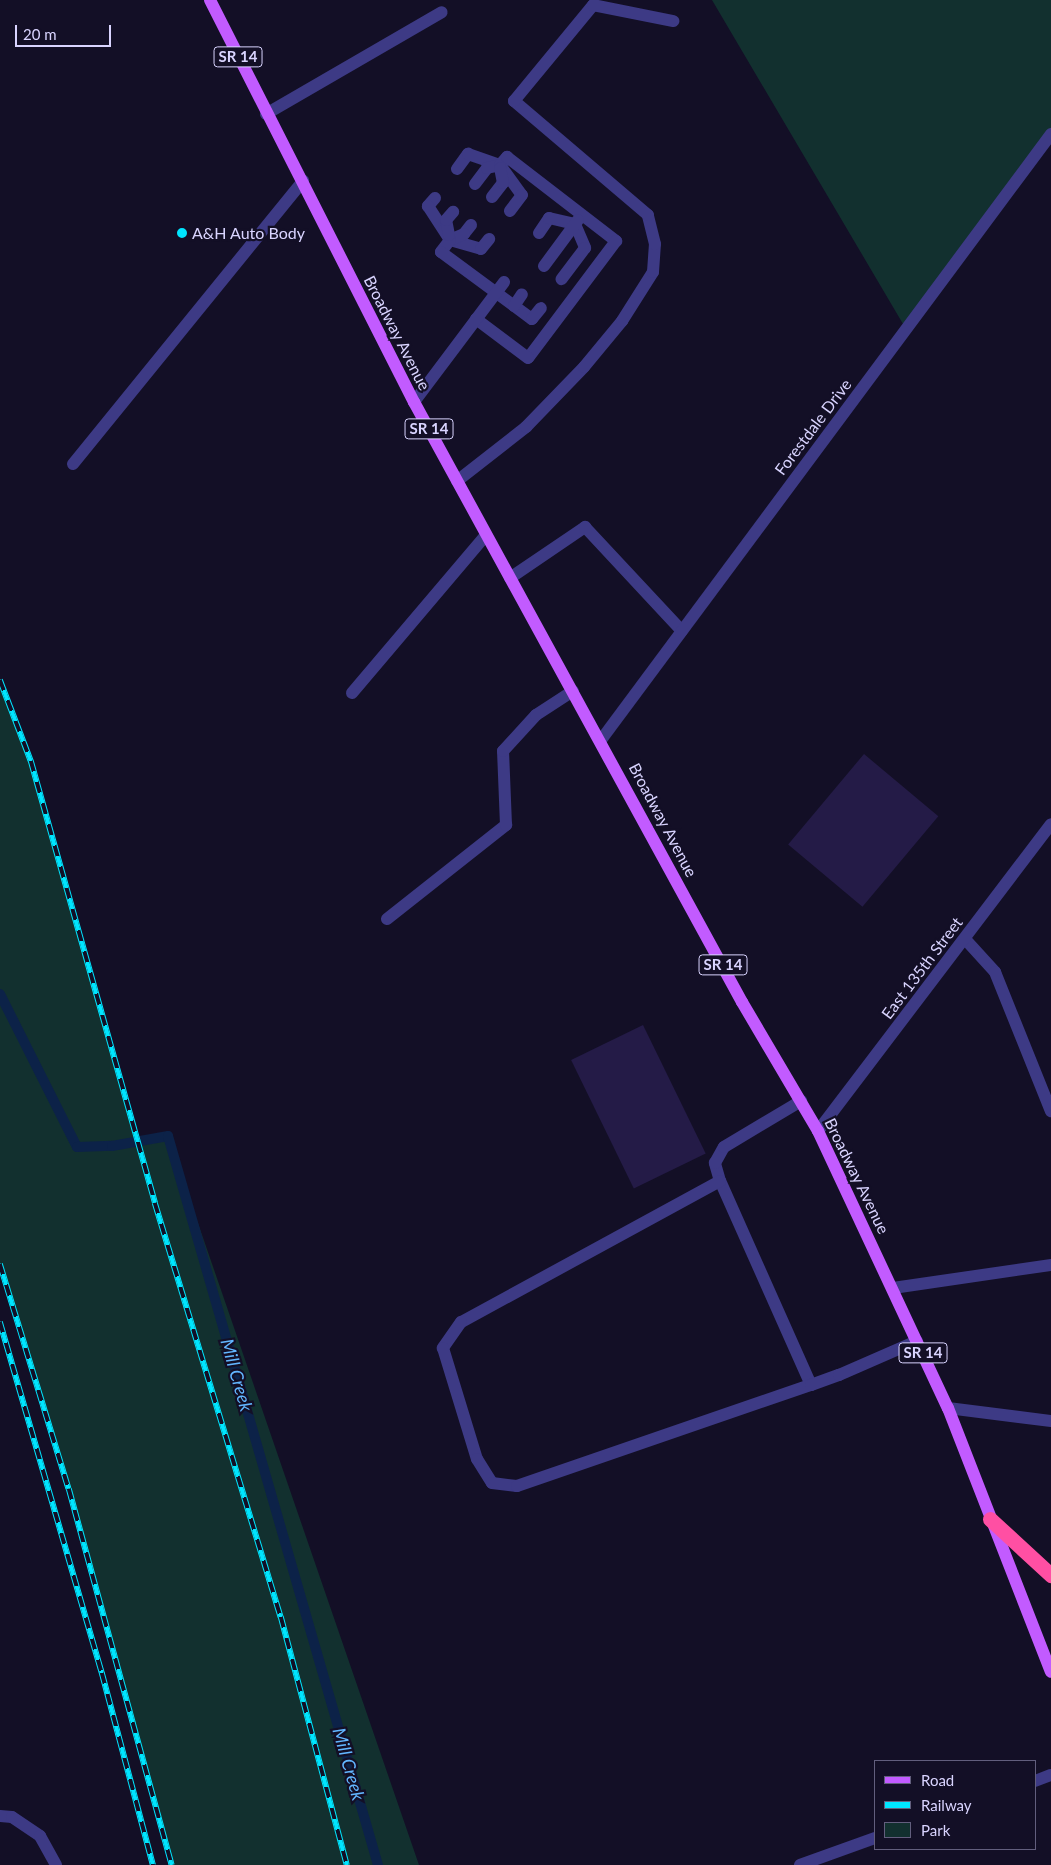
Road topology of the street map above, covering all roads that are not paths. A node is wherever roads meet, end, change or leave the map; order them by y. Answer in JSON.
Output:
{"nodes":[{"id":1,"x":210,"y":0,"type":"edge"},
{"id":2,"x":442,"y":12,"type":"dead end"},
{"id":3,"x":673,"y":21,"type":"dead end"},
{"id":4,"x":266,"y":114,"type":"junction"},
{"id":5,"x":1051,"y":134,"type":"edge"},
{"id":6,"x":500,"y":165,"type":"junction"},
{"id":7,"x":457,"y":169,"type":"dead end"},
{"id":8,"x":303,"y":181,"type":"junction"},
{"id":9,"x":475,"y":184,"type":"dead end"},
{"id":10,"x":492,"y":197,"type":"dead end"},
{"id":11,"x":435,"y":198,"type":"dead end"},
{"id":12,"x":510,"y":211,"type":"dead end"},
{"id":13,"x":454,"y":212,"type":"dead end"},
{"id":14,"x":579,"y":220,"type":"junction"},
{"id":15,"x":471,"y":225,"type":"dead end"},
{"id":16,"x":539,"y":233,"type":"dead end"},
{"id":17,"x":489,"y":238,"type":"dead end"},
{"id":18,"x":450,"y":240,"type":"junction"},
{"id":19,"x":544,"y":266,"type":"dead end"},
{"id":20,"x":562,"y":279,"type":"dead end"},
{"id":21,"x":504,"y":282,"type":"dead end"},
{"id":22,"x":496,"y":292,"type":"junction"},
{"id":23,"x":522,"y":294,"type":"dead end"},
{"id":24,"x":514,"y":306,"type":"junction"},
{"id":25,"x":541,"y":308,"type":"dead end"},
{"id":26,"x":476,"y":319,"type":"junction"},
{"id":27,"x":414,"y":402,"type":"junction"},
{"id":28,"x":73,"y":464,"type":"dead end"},
{"id":29,"x":457,"y":481,"type":"junction"},
{"id":30,"x":486,"y":535,"type":"junction"},
{"id":31,"x":510,"y":578,"type":"junction"},
{"id":32,"x":682,"y":631,"type":"junction"},
{"id":33,"x":573,"y":691,"type":"junction"},
{"id":34,"x":352,"y":693,"type":"dead end"},
{"id":35,"x":601,"y":740,"type":"junction"},
{"id":36,"x":1051,"y":824,"type":"edge"},
{"id":37,"x":387,"y":919,"type":"dead end"},
{"id":38,"x":965,"y":939,"type":"junction"},
{"id":39,"x":801,"y":1101,"type":"junction"},
{"id":40,"x":1051,"y":1111,"type":"edge"},
{"id":41,"x":818,"y":1131,"type":"junction"},
{"id":42,"x":720,"y":1182,"type":"junction"},
{"id":43,"x":1051,"y":1265,"type":"edge"},
{"id":44,"x":893,"y":1288,"type":"junction"},
{"id":45,"x":917,"y":1341,"type":"junction"},
{"id":46,"x":811,"y":1385,"type":"junction"},
{"id":47,"x":948,"y":1408,"type":"junction"},
{"id":48,"x":1051,"y":1421,"type":"edge"},
{"id":49,"x":990,"y":1519,"type":"junction"},
{"id":50,"x":1051,"y":1576,"type":"edge"},
{"id":51,"x":1051,"y":1672,"type":"edge"},
{"id":52,"x":1051,"y":1775,"type":"edge"},
{"id":53,"x":1036,"y":1781,"type":"edge"},
{"id":54,"x":0,"y":1816,"type":"edge"},
{"id":55,"x":874,"y":1838,"type":"edge"},
{"id":56,"x":56,"y":1865,"type":"edge"},
{"id":57,"x":800,"y":1865,"type":"edge"}],
"edges":[{"from":1,"to":4,"type":"main road","name":"Broadway Avenue","number":"SR 14"},
{"from":2,"to":4,"type":"street"},
{"from":3,"to":29,"type":"street"},
{"from":4,"to":8,"type":"main road","name":"Broadway Avenue","number":"SR 14"},
{"from":5,"to":32,"type":"street","name":"Forestdale Drive"},
{"from":6,"to":7,"type":"street"},
{"from":6,"to":9,"type":"street"},
{"from":6,"to":10,"type":"street"},
{"from":6,"to":12,"type":"street"},
{"from":6,"to":14,"type":"street"},
{"from":8,"to":27,"type":"main road","name":"Broadway Avenue","number":"SR 14"},
{"from":8,"to":28,"type":"street"},
{"from":11,"to":18,"type":"street"},
{"from":13,"to":18,"type":"street"},
{"from":14,"to":16,"type":"street"},
{"from":14,"to":19,"type":"street"},
{"from":14,"to":20,"type":"street"},
{"from":14,"to":26,"type":"street"},
{"from":15,"to":18,"type":"street"},
{"from":17,"to":18,"type":"street"},
{"from":18,"to":22,"type":"street"},
{"from":21,"to":22,"type":"street"},
{"from":22,"to":24,"type":"street"},
{"from":22,"to":26,"type":"street"},
{"from":23,"to":24,"type":"street"},
{"from":24,"to":25,"type":"street"},
{"from":26,"to":27,"type":"street"},
{"from":27,"to":29,"type":"main road","name":"Broadway Avenue","number":"SR 14"},
{"from":29,"to":30,"type":"main road","name":"Broadway Avenue","number":"SR 14"},
{"from":30,"to":31,"type":"main road","name":"Broadway Avenue","number":"SR 14"},
{"from":30,"to":34,"type":"street"},
{"from":31,"to":32,"type":"street"},
{"from":31,"to":33,"type":"main road","name":"Broadway Avenue","number":"SR 14"},
{"from":32,"to":35,"type":"street","name":"Forestdale Drive"},
{"from":33,"to":35,"type":"main road","name":"Broadway Avenue","number":"SR 14"},
{"from":33,"to":37,"type":"street"},
{"from":35,"to":39,"type":"main road","name":"Broadway Avenue","number":"SR 14"},
{"from":36,"to":38,"type":"street","name":"East 135th Street"},
{"from":38,"to":40,"type":"street"},
{"from":38,"to":41,"type":"street","name":"East 135th Street"},
{"from":39,"to":41,"type":"main road","name":"Broadway Avenue","number":"SR 14"},
{"from":39,"to":42,"type":"street"},
{"from":41,"to":44,"type":"main road","name":"Broadway Avenue","number":"SR 14"},
{"from":42,"to":46,"type":"street"},
{"from":42,"to":46,"type":"street"},
{"from":43,"to":44,"type":"street"},
{"from":44,"to":45,"type":"main road","name":"Broadway Avenue","number":"SR 14"},
{"from":45,"to":46,"type":"street"},
{"from":45,"to":47,"type":"main road","name":"Broadway Avenue","number":"SR 14"},
{"from":47,"to":48,"type":"street"},
{"from":47,"to":49,"type":"main road","name":"Broadway Avenue","number":"SR 14"},
{"from":49,"to":50,"type":"highway"},
{"from":49,"to":51,"type":"main road","name":"Broadway Avenue","number":"SR 14"},
{"from":52,"to":53,"type":"street"},
{"from":54,"to":56,"type":"street"},
{"from":55,"to":57,"type":"street"}]}
